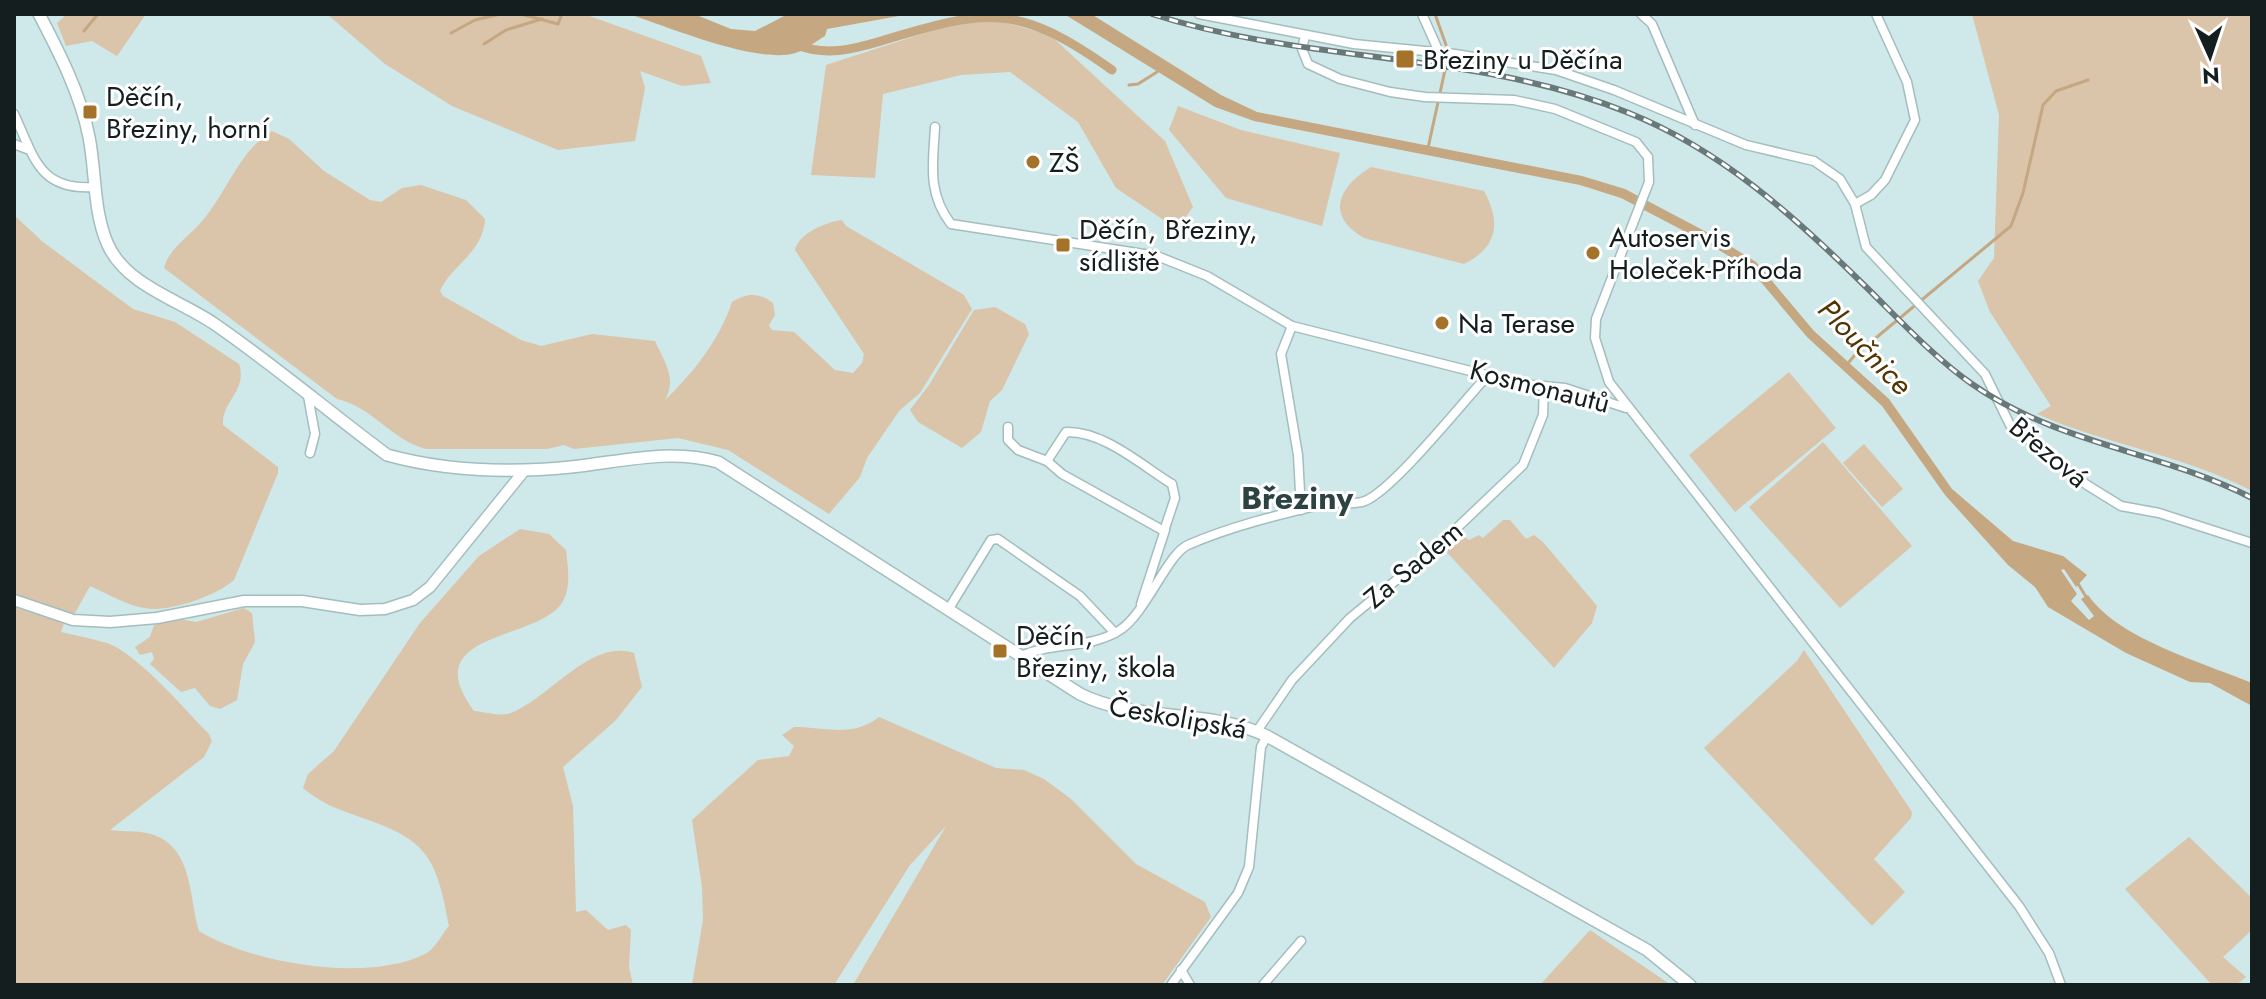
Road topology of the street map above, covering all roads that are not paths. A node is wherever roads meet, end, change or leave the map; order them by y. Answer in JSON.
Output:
{"nodes":[{"id":1,"x":39,"y":14,"type":"edge"},
{"id":2,"x":1199,"y":14,"type":"edge"},
{"id":3,"x":1422,"y":14,"type":"edge"},
{"id":4,"x":1641,"y":14,"type":"edge"},
{"id":5,"x":1876,"y":14,"type":"edge"},
{"id":6,"x":1305,"y":36,"type":"junction"},
{"id":7,"x":1439,"y":52,"type":"junction"},
{"id":8,"x":14,"y":114,"type":"edge"},
{"id":9,"x":1695,"y":125,"type":"junction"},
{"id":10,"x":935,"y":127,"type":"dead end"},
{"id":11,"x":14,"y":144,"type":"edge"},
{"id":12,"x":27,"y":149,"type":"junction"},
{"id":13,"x":95,"y":187,"type":"junction"},
{"id":14,"x":1855,"y":204,"type":"junction"},
{"id":15,"x":1292,"y":326,"type":"junction"},
{"id":16,"x":1488,"y":375,"type":"junction"},
{"id":17,"x":1609,"y":382,"type":"junction"},
{"id":18,"x":1544,"y":386,"type":"junction"},
{"id":19,"x":308,"y":396,"type":"junction"},
{"id":20,"x":1595,"y":398,"type":"junction"},
{"id":21,"x":1627,"y":408,"type":"junction"},
{"id":22,"x":1008,"y":427,"type":"dead end"},
{"id":23,"x":310,"y":453,"type":"dead end"},
{"id":24,"x":1047,"y":461,"type":"junction"},
{"id":25,"x":524,"y":471,"type":"junction"},
{"id":26,"x":1301,"y":510,"type":"junction"},
{"id":27,"x":1165,"y":530,"type":"junction"},
{"id":28,"x":2252,"y":543,"type":"edge"},
{"id":29,"x":14,"y":600,"type":"edge"},
{"id":30,"x":948,"y":610,"type":"junction"},
{"id":31,"x":1138,"y":613,"type":"junction"},
{"id":32,"x":1115,"y":633,"type":"junction"},
{"id":33,"x":1021,"y":656,"type":"junction"},
{"id":34,"x":1262,"y":734,"type":"junction"},
{"id":35,"x":1301,"y":941,"type":"dead end"},
{"id":36,"x":1181,"y":970,"type":"junction"},
{"id":37,"x":1171,"y":985,"type":"edge"},
{"id":38,"x":1190,"y":985,"type":"edge"},
{"id":39,"x":1263,"y":985,"type":"edge"},
{"id":40,"x":1690,"y":985,"type":"edge"},
{"id":41,"x":2061,"y":985,"type":"edge"}],
"edges":[{"from":1,"to":13,"type":"main road","name":"Českolipská"},
{"from":2,"to":6,"type":"street"},
{"from":3,"to":7,"type":"street"},
{"from":4,"to":9,"type":"street"},
{"from":5,"to":14,"type":"street"},
{"from":6,"to":7,"type":"street"},
{"from":6,"to":17,"type":"street"},
{"from":7,"to":9,"type":"street"},
{"from":8,"to":12,"type":"street"},
{"from":9,"to":14,"type":"street"},
{"from":10,"to":15,"type":"street","name":"Kosmonautů"},
{"from":11,"to":12,"type":"street"},
{"from":12,"to":13,"type":"street"},
{"from":13,"to":19,"type":"main road","name":"Českolipská"},
{"from":14,"to":28,"type":"street","name":"Březová"},
{"from":15,"to":16,"type":"street","name":"Kosmonautů"},
{"from":15,"to":26,"type":"street"},
{"from":16,"to":18,"type":"street","name":"Kosmonautů"},
{"from":16,"to":26,"type":"street"},
{"from":17,"to":20,"type":"street"},
{"from":17,"to":21,"type":"street"},
{"from":18,"to":20,"type":"street","name":"Kosmonautů"},
{"from":18,"to":34,"type":"street","name":"Za Sadem"},
{"from":19,"to":23,"type":"street"},
{"from":19,"to":25,"type":"main road","name":"Českolipská"},
{"from":20,"to":21,"type":"street","name":"Kosmonautů"},
{"from":21,"to":41,"type":"street","name":"Kosmonautů"},
{"from":22,"to":24,"type":"street"},
{"from":24,"to":27,"type":"street"},
{"from":24,"to":27,"type":"street"},
{"from":25,"to":29,"type":"street"},
{"from":25,"to":30,"type":"main road","name":"Českolipská"},
{"from":26,"to":31,"type":"street"},
{"from":27,"to":31,"type":"street"},
{"from":30,"to":32,"type":"street"},
{"from":30,"to":33,"type":"main road","name":"Českolipská"},
{"from":31,"to":32,"type":"street"},
{"from":32,"to":33,"type":"street"},
{"from":33,"to":34,"type":"main road","name":"Českolipská"},
{"from":34,"to":36,"type":"street"},
{"from":34,"to":40,"type":"main road","name":"Českolipská"},
{"from":35,"to":39,"type":"street"},
{"from":36,"to":37,"type":"street"},
{"from":36,"to":38,"type":"street"}]}
